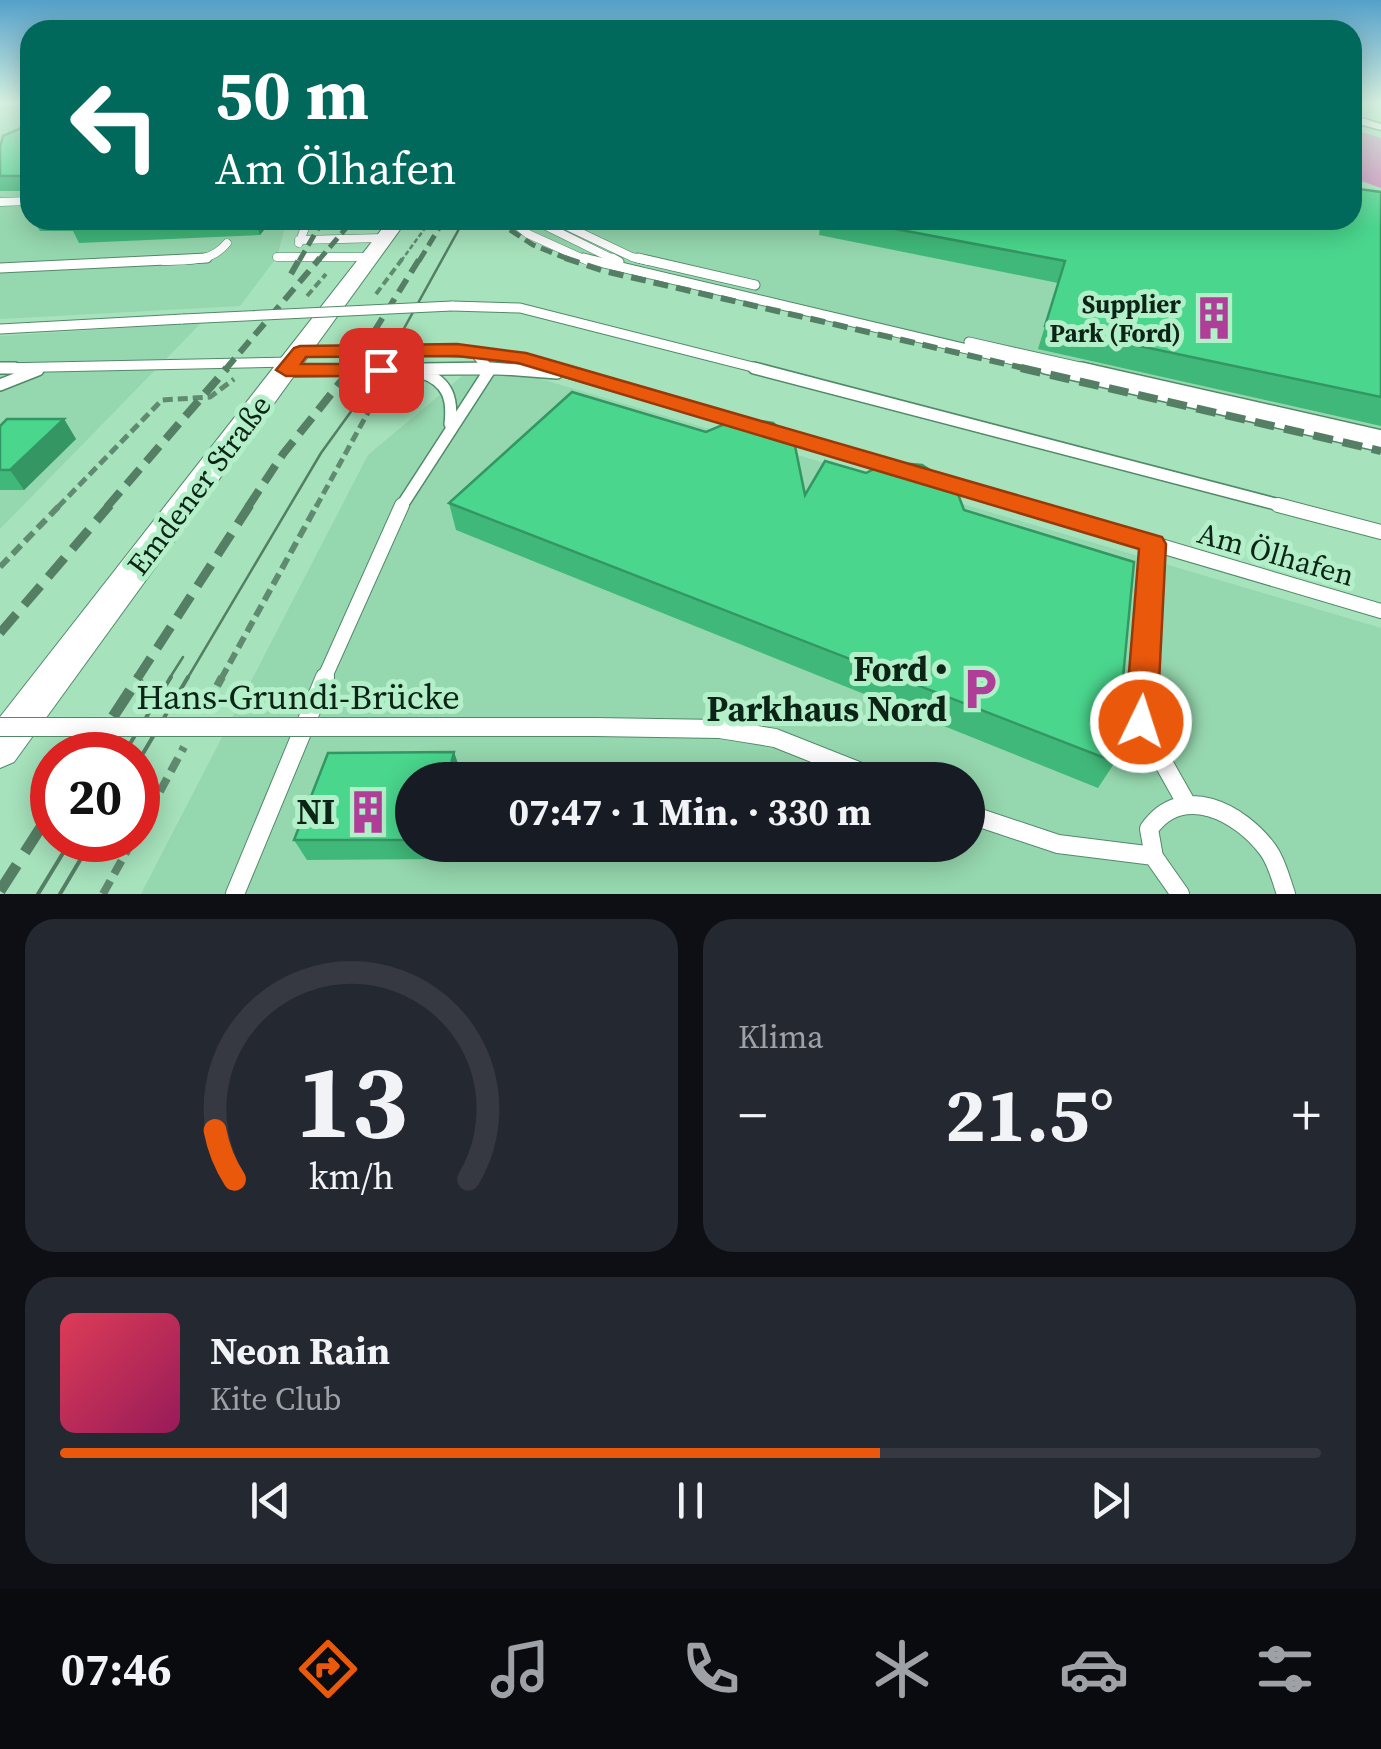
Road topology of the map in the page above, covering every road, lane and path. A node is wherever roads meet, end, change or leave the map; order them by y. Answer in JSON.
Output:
{"nodes":[{"id":1,"x":303,"y":230,"type":"edge"},
{"id":2,"x":383,"y":230,"type":"edge"},
{"id":3,"x":390,"y":230,"type":"edge"},
{"id":4,"x":424,"y":230,"type":"edge"},
{"id":5,"x":523,"y":230,"type":"edge"},
{"id":6,"x":554,"y":230,"type":"edge"},
{"id":7,"x":575,"y":230,"type":"edge"},
{"id":8,"x":298,"y":240,"type":"junction"},
{"id":9,"x":227,"y":243,"type":"edge"},
{"id":10,"x":277,"y":257,"type":"dead end"},
{"id":11,"x":302,"y":257,"type":"junction"},
{"id":12,"x":340,"y":257,"type":"junction"},
{"id":13,"x":370,"y":257,"type":"junction"},
{"id":14,"x":0,"y":268,"type":"edge"},
{"id":15,"x":755,"y":285,"type":"dead end"},
{"id":16,"x":377,"y":293,"type":"dead end"},
{"id":17,"x":296,"y":310,"type":"dead end"},
{"id":18,"x":0,"y":329,"type":"edge"},
{"id":19,"x":471,"y":351,"type":"junction"},
{"id":20,"x":293,"y":362,"type":"junction"},
{"id":21,"x":252,"y":363,"type":"junction"},
{"id":22,"x":51,"y":365,"type":"junction"},
{"id":23,"x":0,"y":368,"type":"edge"},
{"id":24,"x":491,"y":368,"type":"junction"},
{"id":25,"x":392,"y":369,"type":"junction"},
{"id":26,"x":581,"y":376,"type":"junction"},
{"id":27,"x":0,"y":385,"type":"edge"},
{"id":28,"x":449,"y":428,"type":"junction"},
{"id":29,"x":1381,"y":436,"type":"edge"},
{"id":30,"x":1381,"y":446,"type":"edge"},
{"id":31,"x":905,"y":471,"type":"edge"},
{"id":32,"x":924,"y":476,"type":"edge"},
{"id":33,"x":1381,"y":532,"type":"edge"},
{"id":34,"x":1152,"y":544,"type":"junction"},
{"id":35,"x":0,"y":567,"type":"edge"},
{"id":36,"x":1381,"y":610,"type":"edge"},
{"id":37,"x":202,"y":714,"type":"dead end"},
{"id":38,"x":0,"y":727,"type":"edge"},
{"id":39,"x":193,"y":731,"type":"dead end"},
{"id":40,"x":0,"y":750,"type":"edge"},
{"id":41,"x":836,"y":762,"type":"edge"},
{"id":42,"x":160,"y":792,"type":"edge"},
{"id":43,"x":1185,"y":802,"type":"junction"},
{"id":44,"x":985,"y":821,"type":"edge"},
{"id":45,"x":1154,"y":856,"type":"junction"},
{"id":46,"x":121,"y":862,"type":"edge"},
{"id":47,"x":103,"y":894,"type":"edge"},
{"id":48,"x":235,"y":894,"type":"edge"},
{"id":49,"x":1180,"y":894,"type":"edge"},
{"id":50,"x":1287,"y":894,"type":"edge"}],
"edges":[{"from":1,"to":8,"type":"lane"},
{"from":2,"to":8,"type":"lane"},
{"from":3,"to":13,"type":"street","name":"Emdener Straße"},
{"from":4,"to":16,"type":"path"},
{"from":5,"to":30,"type":"lane"},
{"from":6,"to":29,"type":"lane"},
{"from":7,"to":15,"type":"lane"},
{"from":8,"to":11,"type":"lane"},
{"from":9,"to":14,"type":"lane"},
{"from":10,"to":11,"type":"lane"},
{"from":11,"to":12,"type":"lane"},
{"from":12,"to":13,"type":"lane"},
{"from":12,"to":17,"type":"path"},
{"from":13,"to":20,"type":"street","name":"Emdener Straße"},
{"from":18,"to":33,"type":"lane","bridge":true},
{"from":19,"to":20,"type":"lane"},
{"from":19,"to":24,"type":"lane"},
{"from":19,"to":26,"type":"lane"},
{"from":20,"to":21,"type":"lane"},
{"from":20,"to":25,"type":"lane"},
{"from":20,"to":40,"type":"street","name":"Emdener Straße"},
{"from":21,"to":22,"type":"lane"},
{"from":21,"to":35,"type":"path"},
{"from":22,"to":23,"type":"lane"},
{"from":22,"to":27,"type":"lane"},
{"from":24,"to":25,"type":"lane"},
{"from":24,"to":26,"type":"lane"},
{"from":24,"to":28,"type":"lane"},
{"from":25,"to":28,"type":"lane"},
{"from":25,"to":37,"type":"path"},
{"from":26,"to":31,"type":"lane"},
{"from":28,"to":48,"type":"lane"},
{"from":32,"to":34,"type":"lane","name":"Am Ölhafen"},
{"from":34,"to":36,"type":"lane","name":"Am Ölhafen"},
{"from":34,"to":43,"type":"lane"},
{"from":38,"to":41,"type":"lane","name":"Hans-Grundi-Brücke","bridge":true},
{"from":39,"to":42,"type":"path"},
{"from":43,"to":45,"type":"lane"},
{"from":43,"to":50,"type":"lane"},
{"from":44,"to":45,"type":"lane"},
{"from":45,"to":49,"type":"lane"},
{"from":46,"to":47,"type":"path"}]}
